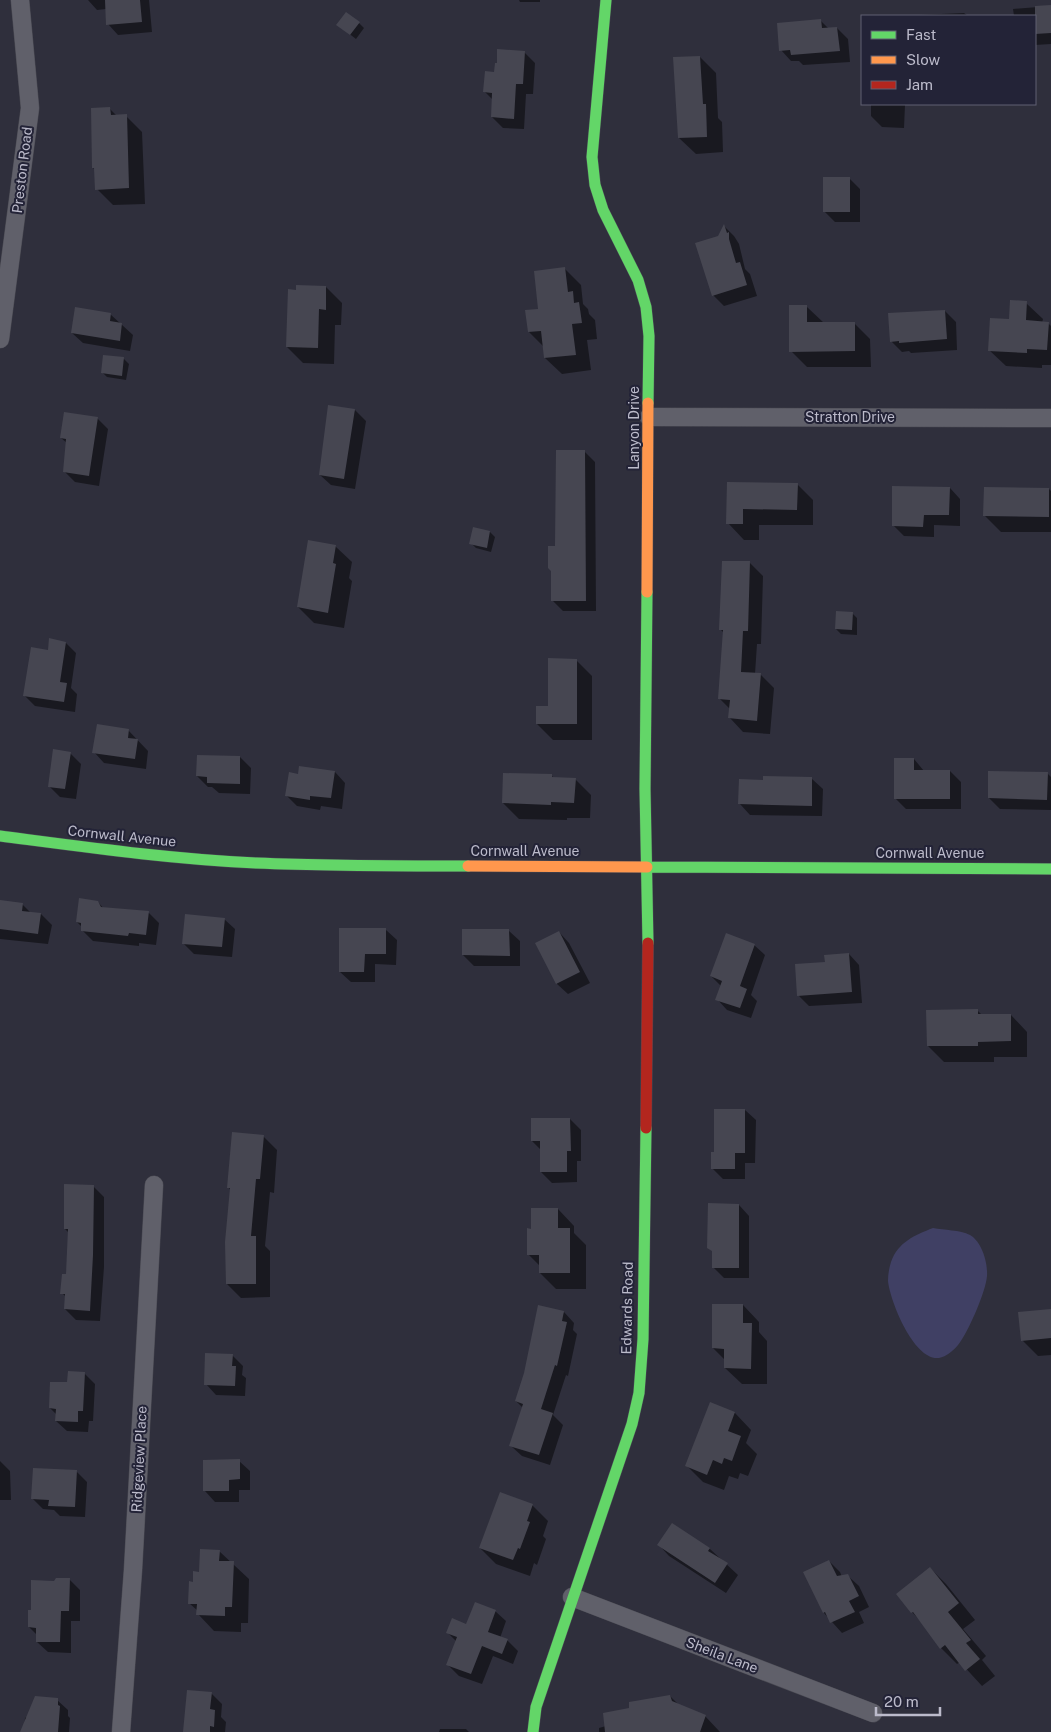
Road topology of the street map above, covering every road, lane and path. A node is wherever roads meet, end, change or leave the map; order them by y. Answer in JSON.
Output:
{"nodes":[{"id":1,"x":20,"y":0,"type":"edge"},
{"id":2,"x":606,"y":0,"type":"edge"},
{"id":3,"x":0,"y":339,"type":"edge"},
{"id":4,"x":649,"y":416,"type":"junction"},
{"id":5,"x":1051,"y":418,"type":"edge"},
{"id":6,"x":0,"y":836,"type":"edge"},
{"id":7,"x":646,"y":867,"type":"junction"},
{"id":8,"x":1051,"y":869,"type":"edge"},
{"id":9,"x":154,"y":1185,"type":"dead end"},
{"id":10,"x":572,"y":1597,"type":"junction"},
{"id":11,"x":872,"y":1713,"type":"dead end"},
{"id":12,"x":121,"y":1732,"type":"edge"},
{"id":13,"x":533,"y":1732,"type":"edge"}],
"edges":[{"from":1,"to":3,"type":"street","name":"Preston Road"},
{"from":2,"to":4,"type":"street","name":"Lanyon Drive"},
{"from":4,"to":5,"type":"street","name":"Stratton Drive"},
{"from":4,"to":7,"type":"street","name":"Lanyon Drive"},
{"from":6,"to":7,"type":"street","name":"Cornwall Avenue"},
{"from":7,"to":8,"type":"street","name":"Cornwall Avenue"},
{"from":7,"to":10,"type":"street","name":"Edwards Road"},
{"from":9,"to":12,"type":"street","name":"Ridgeview Place"},
{"from":10,"to":11,"type":"street","name":"Sheila Lane"},
{"from":10,"to":13,"type":"street","name":"Edwards Road"}]}
